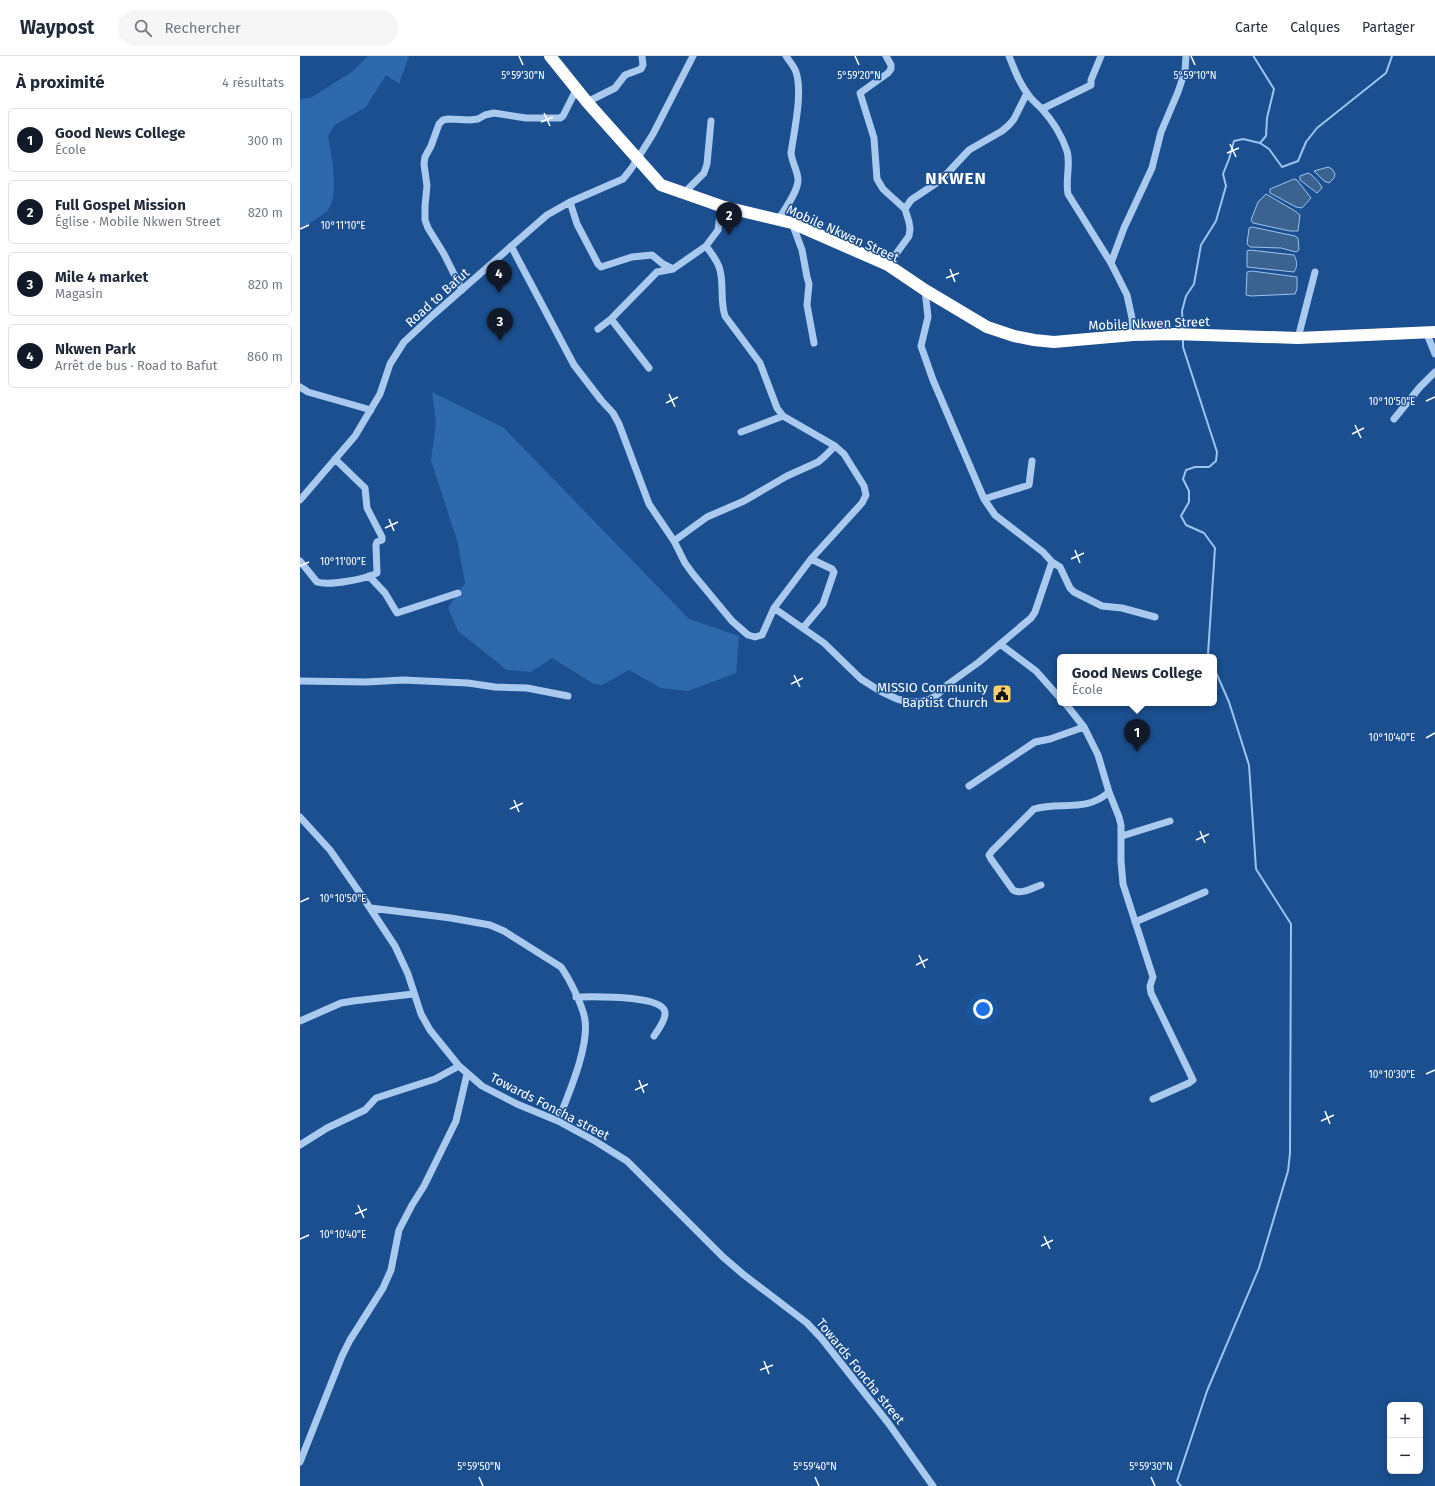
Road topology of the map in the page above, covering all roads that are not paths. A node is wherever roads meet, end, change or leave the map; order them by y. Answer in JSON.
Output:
{"nodes":[{"id":1,"x":550,"y":56,"type":"edge"},
{"id":2,"x":642,"y":56,"type":"edge"},
{"id":3,"x":693,"y":56,"type":"edge"},
{"id":4,"x":786,"y":56,"type":"edge"},
{"id":5,"x":886,"y":56,"type":"edge"},
{"id":6,"x":1010,"y":56,"type":"edge"},
{"id":7,"x":1101,"y":56,"type":"edge"},
{"id":8,"x":1186,"y":56,"type":"edge"},
{"id":9,"x":577,"y":88,"type":"junction"},
{"id":10,"x":1027,"y":93,"type":"junction"},
{"id":11,"x":587,"y":102,"type":"junction"},
{"id":12,"x":1042,"y":109,"type":"junction"},
{"id":13,"x":712,"y":121,"type":"dead end"},
{"id":14,"x":638,"y":158,"type":"junction"},
{"id":15,"x":683,"y":194,"type":"junction"},
{"id":16,"x":570,"y":202,"type":"junction"},
{"id":17,"x":721,"y":206,"type":"junction"},
{"id":18,"x":905,"y":209,"type":"junction"},
{"id":19,"x":778,"y":220,"type":"junction"},
{"id":20,"x":792,"y":223,"type":"junction"},
{"id":21,"x":511,"y":246,"type":"junction"},
{"id":22,"x":706,"y":246,"type":"junction"},
{"id":23,"x":1111,"y":264,"type":"junction"},
{"id":24,"x":888,"y":265,"type":"junction"},
{"id":25,"x":674,"y":269,"type":"junction"},
{"id":26,"x":1315,"y":272,"type":"dead end"},
{"id":27,"x":462,"y":290,"type":"junction"},
{"id":28,"x":924,"y":290,"type":"junction"},
{"id":29,"x":611,"y":319,"type":"junction"},
{"id":30,"x":598,"y":329,"type":"dead end"},
{"id":31,"x":1431,"y":333,"type":"edge"},
{"id":32,"x":1133,"y":335,"type":"junction"},
{"id":33,"x":1298,"y":338,"type":"junction"},
{"id":34,"x":814,"y":343,"type":"dead end"},
{"id":35,"x":1435,"y":354,"type":"edge"},
{"id":36,"x":649,"y":368,"type":"dead end"},
{"id":37,"x":1435,"y":372,"type":"edge"},
{"id":38,"x":300,"y":387,"type":"edge"},
{"id":39,"x":371,"y":410,"type":"junction"},
{"id":40,"x":783,"y":416,"type":"junction"},
{"id":41,"x":1394,"y":419,"type":"dead end"},
{"id":42,"x":741,"y":432,"type":"dead end"},
{"id":43,"x":835,"y":446,"type":"junction"},
{"id":44,"x":335,"y":459,"type":"junction"},
{"id":45,"x":1032,"y":461,"type":"dead end"},
{"id":46,"x":984,"y":499,"type":"junction"},
{"id":47,"x":300,"y":500,"type":"edge"},
{"id":48,"x":674,"y":541,"type":"junction"},
{"id":49,"x":811,"y":559,"type":"junction"},
{"id":50,"x":300,"y":561,"type":"edge"},
{"id":51,"x":1052,"y":562,"type":"junction"},
{"id":52,"x":369,"y":576,"type":"junction"},
{"id":53,"x":458,"y":593,"type":"dead end"},
{"id":54,"x":774,"y":608,"type":"junction"},
{"id":55,"x":1155,"y":616,"type":"dead end"},
{"id":56,"x":803,"y":628,"type":"junction"},
{"id":57,"x":1000,"y":644,"type":"junction"},
{"id":58,"x":300,"y":681,"type":"edge"},
{"id":59,"x":1057,"y":695,"type":"edge"},
{"id":60,"x":568,"y":696,"type":"dead end"},
{"id":61,"x":1067,"y":706,"type":"edge"},
{"id":62,"x":1084,"y":727,"type":"junction"},
{"id":63,"x":969,"y":786,"type":"dead end"},
{"id":64,"x":1109,"y":792,"type":"junction"},
{"id":65,"x":300,"y":817,"type":"edge"},
{"id":66,"x":1170,"y":821,"type":"dead end"},
{"id":67,"x":1122,"y":836,"type":"junction"},
{"id":68,"x":1041,"y":885,"type":"dead end"},
{"id":69,"x":1205,"y":892,"type":"dead end"},
{"id":70,"x":371,"y":908,"type":"junction"},
{"id":71,"x":1135,"y":922,"type":"junction"},
{"id":72,"x":413,"y":994,"type":"junction"},
{"id":73,"x":576,"y":997,"type":"junction"},
{"id":74,"x":300,"y":1021,"type":"edge"},
{"id":75,"x":654,"y":1036,"type":"dead end"},
{"id":76,"x":458,"y":1066,"type":"junction"},
{"id":77,"x":467,"y":1074,"type":"junction"},
{"id":78,"x":1153,"y":1099,"type":"dead end"},
{"id":79,"x":558,"y":1121,"type":"junction"},
{"id":80,"x":300,"y":1145,"type":"edge"},
{"id":81,"x":300,"y":1462,"type":"edge"},
{"id":82,"x":933,"y":1486,"type":"edge"}],
"edges":[{"from":1,"to":9,"type":"highway","name":"Mobile Nkwen Street"},
{"from":2,"to":11,"type":"street"},
{"from":3,"to":14,"type":"street","name":"Road to Bafut"},
{"from":4,"to":19,"type":"street"},
{"from":5,"to":18,"type":"street"},
{"from":6,"to":10,"type":"street"},
{"from":7,"to":12,"type":"street"},
{"from":8,"to":23,"type":"street"},
{"from":9,"to":11,"type":"highway","name":"Mobile Nkwen Street"},
{"from":9,"to":27,"type":"street"},
{"from":10,"to":12,"type":"street"},
{"from":10,"to":18,"type":"street"},
{"from":11,"to":14,"type":"highway","name":"Mobile Nkwen Street"},
{"from":12,"to":23,"type":"street"},
{"from":13,"to":15,"type":"street"},
{"from":14,"to":15,"type":"highway","name":"Mobile Nkwen Street"},
{"from":14,"to":16,"type":"street","name":"Road to Bafut"},
{"from":15,"to":17,"type":"highway","name":"Mobile Nkwen Street"},
{"from":16,"to":21,"type":"street","name":"Road to Bafut"},
{"from":16,"to":25,"type":"street"},
{"from":17,"to":19,"type":"highway","name":"Mobile Nkwen Street"},
{"from":17,"to":22,"type":"street"},
{"from":18,"to":24,"type":"street"},
{"from":19,"to":20,"type":"highway","name":"Mobile Nkwen Street"},
{"from":20,"to":24,"type":"highway","name":"Mobile Nkwen Street"},
{"from":20,"to":34,"type":"street"},
{"from":21,"to":27,"type":"street","name":"Road to Bafut"},
{"from":21,"to":48,"type":"street"},
{"from":22,"to":25,"type":"street"},
{"from":22,"to":40,"type":"street"},
{"from":23,"to":32,"type":"street"},
{"from":24,"to":28,"type":"highway","name":"Mobile Nkwen Street"},
{"from":25,"to":29,"type":"street"},
{"from":26,"to":33,"type":"street"},
{"from":27,"to":39,"type":"street","name":"Road to Bafut"},
{"from":28,"to":32,"type":"highway","name":"Mobile Nkwen Street"},
{"from":28,"to":46,"type":"street"},
{"from":29,"to":30,"type":"street"},
{"from":29,"to":36,"type":"street"},
{"from":31,"to":33,"type":"highway","name":"Mobile Nkwen Street"},
{"from":31,"to":35,"type":"street"},
{"from":32,"to":33,"type":"highway","name":"Mobile Nkwen Street"},
{"from":37,"to":41,"type":"street"},
{"from":38,"to":39,"type":"street"},
{"from":39,"to":44,"type":"street","name":"Road to Bafut"},
{"from":40,"to":42,"type":"street"},
{"from":40,"to":43,"type":"street"},
{"from":43,"to":48,"type":"street"},
{"from":43,"to":49,"type":"street"},
{"from":44,"to":47,"type":"street","name":"Road to Bafut"},
{"from":44,"to":52,"type":"street"},
{"from":45,"to":46,"type":"street"},
{"from":46,"to":51,"type":"street"},
{"from":48,"to":54,"type":"street"},
{"from":49,"to":54,"type":"street"},
{"from":49,"to":56,"type":"street"},
{"from":50,"to":52,"type":"street"},
{"from":51,"to":55,"type":"street"},
{"from":51,"to":57,"type":"street"},
{"from":52,"to":53,"type":"street"},
{"from":54,"to":56,"type":"street"},
{"from":56,"to":57,"type":"street"},
{"from":57,"to":59,"type":"street"},
{"from":58,"to":60,"type":"street"},
{"from":61,"to":62,"type":"street"},
{"from":62,"to":63,"type":"street"},
{"from":62,"to":64,"type":"street"},
{"from":64,"to":67,"type":"street"},
{"from":64,"to":68,"type":"street"},
{"from":65,"to":70,"type":"street","name":"Towards Foncha street"},
{"from":66,"to":67,"type":"street"},
{"from":67,"to":71,"type":"street"},
{"from":69,"to":71,"type":"street"},
{"from":70,"to":72,"type":"street","name":"Towards Foncha street"},
{"from":70,"to":73,"type":"street"},
{"from":71,"to":78,"type":"street"},
{"from":72,"to":74,"type":"street"},
{"from":72,"to":76,"type":"street","name":"Towards Foncha street"},
{"from":73,"to":75,"type":"street"},
{"from":73,"to":79,"type":"street"},
{"from":76,"to":77,"type":"street","name":"Towards Foncha street"},
{"from":76,"to":80,"type":"street"},
{"from":77,"to":79,"type":"street","name":"Towards Foncha street"},
{"from":77,"to":81,"type":"street"},
{"from":79,"to":82,"type":"street","name":"Towards Foncha street"}]}
